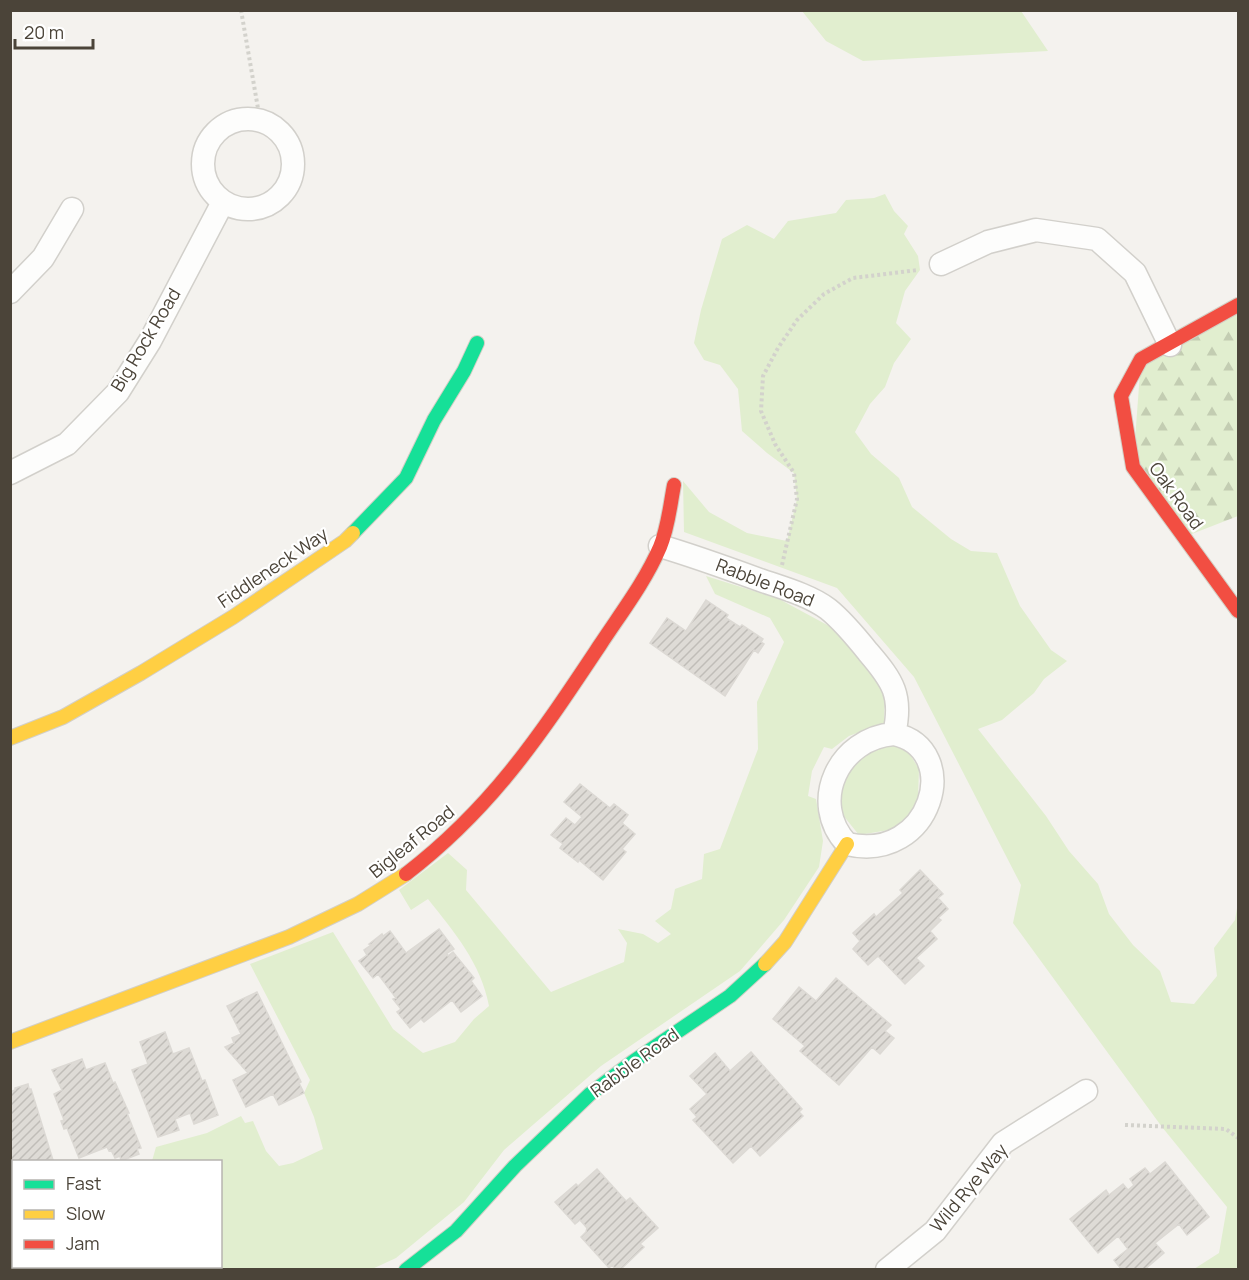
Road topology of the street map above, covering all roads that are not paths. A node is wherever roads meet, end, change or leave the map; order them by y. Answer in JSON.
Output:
{"nodes":[{"id":1,"x":223,"y":202,"type":"junction"},
{"id":2,"x":72,"y":209,"type":"dead end"},
{"id":3,"x":941,"y":264,"type":"road end"},
{"id":4,"x":10,"y":292,"type":"edge"},
{"id":5,"x":1239,"y":305,"type":"edge"},
{"id":6,"x":477,"y":343,"type":"dead end"},
{"id":7,"x":1170,"y":345,"type":"junction"},
{"id":8,"x":10,"y":472,"type":"edge"},
{"id":9,"x":674,"y":485,"type":"dead end"},
{"id":10,"x":660,"y":546,"type":"junction"},
{"id":11,"x":1239,"y":611,"type":"edge"},
{"id":12,"x":894,"y":734,"type":"junction"},
{"id":13,"x":10,"y":738,"type":"edge"},
{"id":14,"x":847,"y":844,"type":"junction"},
{"id":15,"x":10,"y":1042,"type":"edge"},
{"id":16,"x":1086,"y":1091,"type":"dead end"},
{"id":17,"x":406,"y":1269,"type":"edge"},
{"id":18,"x":887,"y":1269,"type":"edge"}],
"edges":[{"from":1,"to":1,"type":"street"},
{"from":1,"to":8,"type":"street","name":"Big Rock Road"},
{"from":2,"to":4,"type":"street"},
{"from":3,"to":7,"type":"street"},
{"from":5,"to":7,"type":"street","name":"Oak Road"},
{"from":6,"to":13,"type":"street","name":"Fiddleneck Way"},
{"from":7,"to":11,"type":"street","name":"Oak Road"},
{"from":9,"to":10,"type":"street","name":"Bigleaf Road"},
{"from":10,"to":12,"type":"street","name":"Rabble Road"},
{"from":10,"to":15,"type":"street","name":"Bigleaf Road"},
{"from":12,"to":14,"type":"street"},
{"from":12,"to":14,"type":"street"},
{"from":14,"to":17,"type":"street","name":"Rabble Road"},
{"from":16,"to":18,"type":"street","name":"Wild Rye Way"}]}
